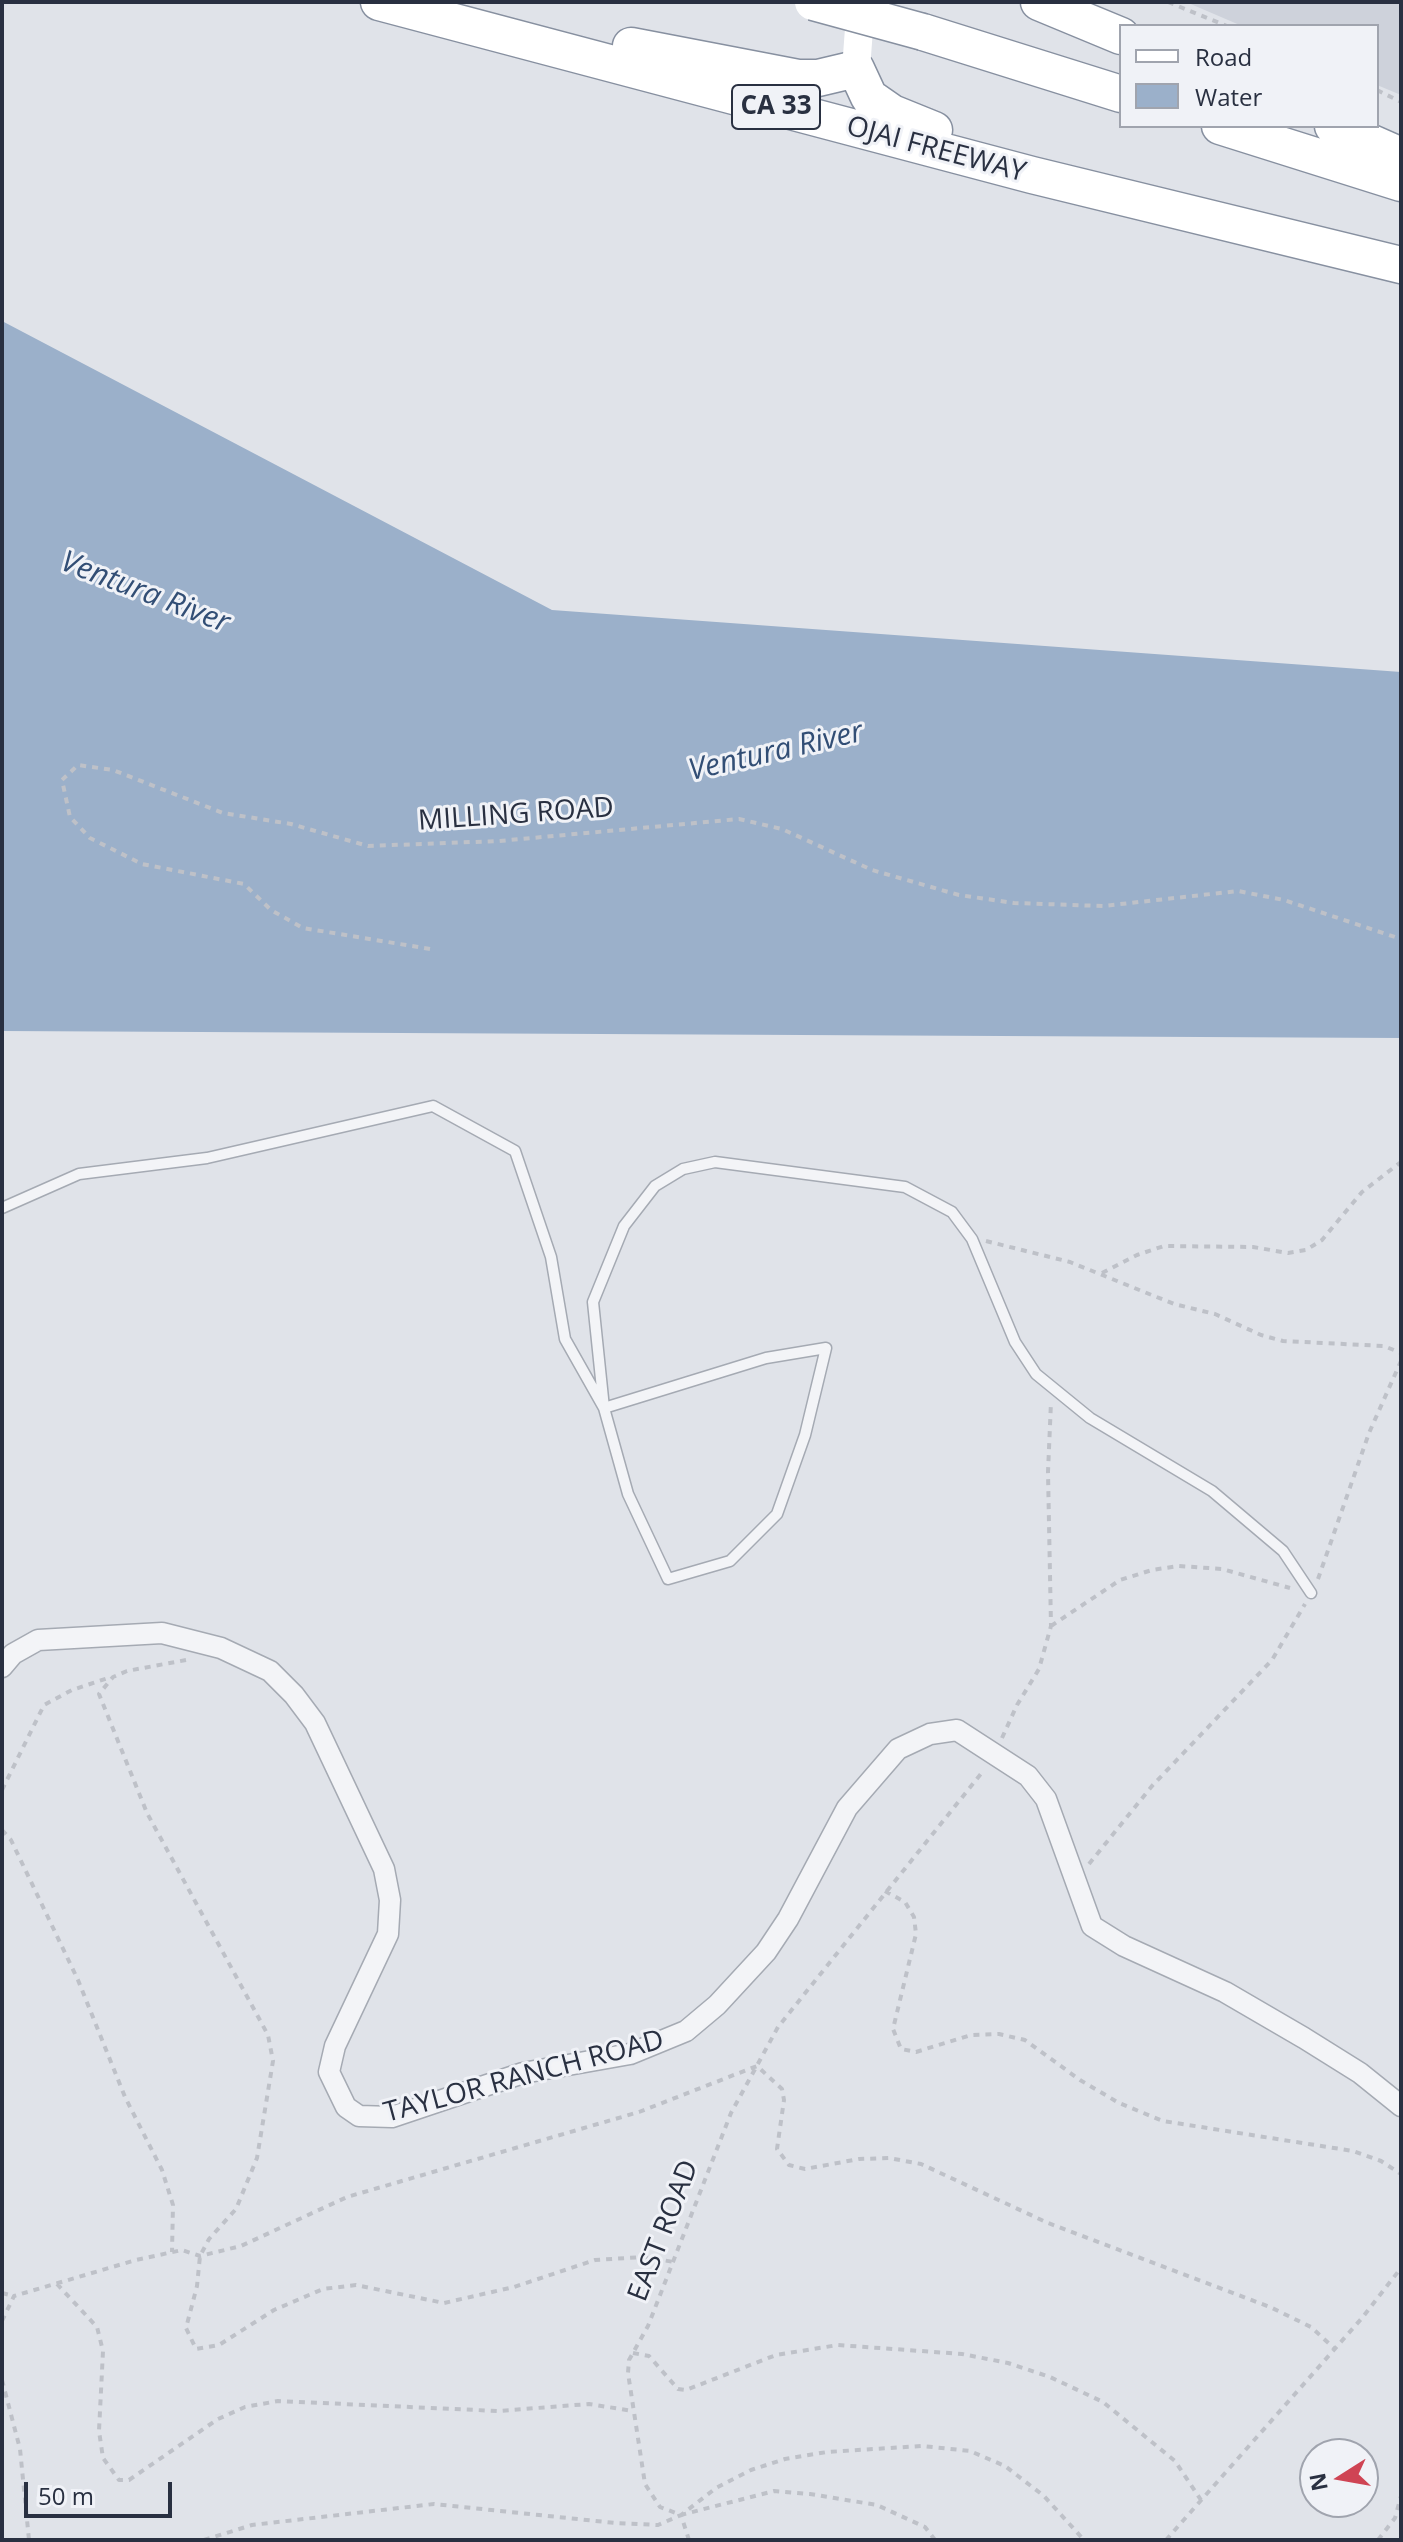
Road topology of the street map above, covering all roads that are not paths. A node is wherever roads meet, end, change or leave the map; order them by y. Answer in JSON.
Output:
{"nodes":[{"id":1,"x":379,"y":2,"type":"edge"},
{"id":2,"x":813,"y":2,"type":"edge"},
{"id":3,"x":861,"y":2,"type":"edge"},
{"id":4,"x":1039,"y":2,"type":"edge"},
{"id":5,"x":1119,"y":35,"type":"edge"},
{"id":6,"x":521,"y":39,"type":"junction"},
{"id":7,"x":856,"y":69,"type":"junction"},
{"id":8,"x":1119,"y":93,"type":"edge"},
{"id":9,"x":1226,"y":128,"type":"edge"},
{"id":10,"x":1338,"y":128,"type":"edge"},
{"id":11,"x":1401,"y":156,"type":"edge"},
{"id":12,"x":1032,"y":175,"type":"junction"},
{"id":13,"x":1401,"y":183,"type":"edge"},
{"id":14,"x":1401,"y":265,"type":"edge"},
{"id":15,"x":2,"y":1208,"type":"edge"},
{"id":16,"x":604,"y":1408,"type":"junction"},
{"id":17,"x":1311,"y":1593,"type":"road end"},
{"id":18,"x":2,"y":1667,"type":"edge"},
{"id":19,"x":1401,"y":2106,"type":"edge"}],
"edges":[{"from":1,"to":6,"type":"highway","name":"OJAI FREEWAY","number":"CA 33"},
{"from":2,"to":8,"type":"highway","bridge":true},
{"from":3,"to":7,"type":"main road"},
{"from":4,"to":5,"type":"highway"},
{"from":6,"to":7,"type":"highway"},
{"from":6,"to":12,"type":"highway","name":"OJAI FREEWAY","number":"CA 33"},
{"from":7,"to":12,"type":"highway"},
{"from":9,"to":13,"type":"highway"},
{"from":10,"to":11,"type":"highway"},
{"from":12,"to":14,"type":"highway","name":"OJAI FREEWAY","number":"CA 33"},
{"from":15,"to":16,"type":"lane"},
{"from":16,"to":16,"type":"lane"},
{"from":16,"to":17,"type":"lane"},
{"from":18,"to":19,"type":"street","name":"TAYLOR RANCH ROAD"}]}
